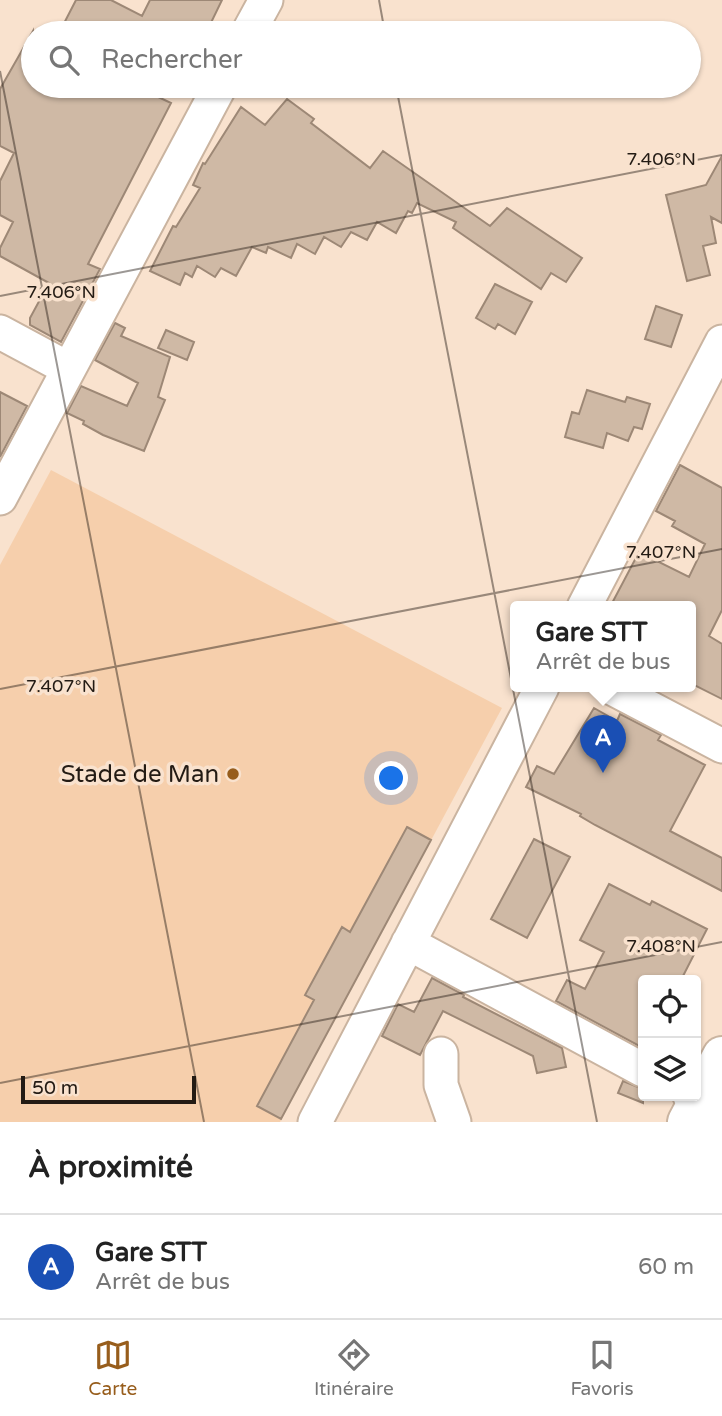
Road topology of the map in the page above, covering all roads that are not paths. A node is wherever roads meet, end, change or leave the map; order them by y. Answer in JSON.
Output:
{"nodes":[{"id":1,"x":267,"y":0,"type":"edge"},
{"id":2,"x":255,"y":21,"type":"edge"},
{"id":3,"x":213,"y":98,"type":"edge"},
{"id":4,"x":0,"y":332,"type":"edge"},
{"id":5,"x":722,"y":342,"type":"edge"},
{"id":6,"x":67,"y":368,"type":"junction"},
{"id":7,"x":0,"y":498,"type":"edge"},
{"id":8,"x":587,"y":601,"type":"edge"},
{"id":9,"x":539,"y":692,"type":"edge"},
{"id":10,"x":619,"y":692,"type":"edge"},
{"id":11,"x":722,"y":746,"type":"edge"},
{"id":12,"x":408,"y":943,"type":"junction"},
{"id":13,"x":441,"y":1054,"type":"dead end"},
{"id":14,"x":722,"y":1056,"type":"edge"},
{"id":15,"x":638,"y":1067,"type":"edge"},
{"id":16,"x":700,"y":1108,"type":"edge"},
{"id":17,"x":315,"y":1122,"type":"edge"},
{"id":18,"x":454,"y":1122,"type":"edge"}],
"edges":[{"from":1,"to":2,"type":"street"},
{"from":3,"to":6,"type":"street"},
{"from":4,"to":6,"type":"street"},
{"from":5,"to":8,"type":"street"},
{"from":6,"to":7,"type":"street"},
{"from":9,"to":12,"type":"street"},
{"from":10,"to":11,"type":"street"},
{"from":12,"to":15,"type":"street"},
{"from":12,"to":17,"type":"street"},
{"from":13,"to":18,"type":"street"},
{"from":14,"to":16,"type":"main road"}]}
